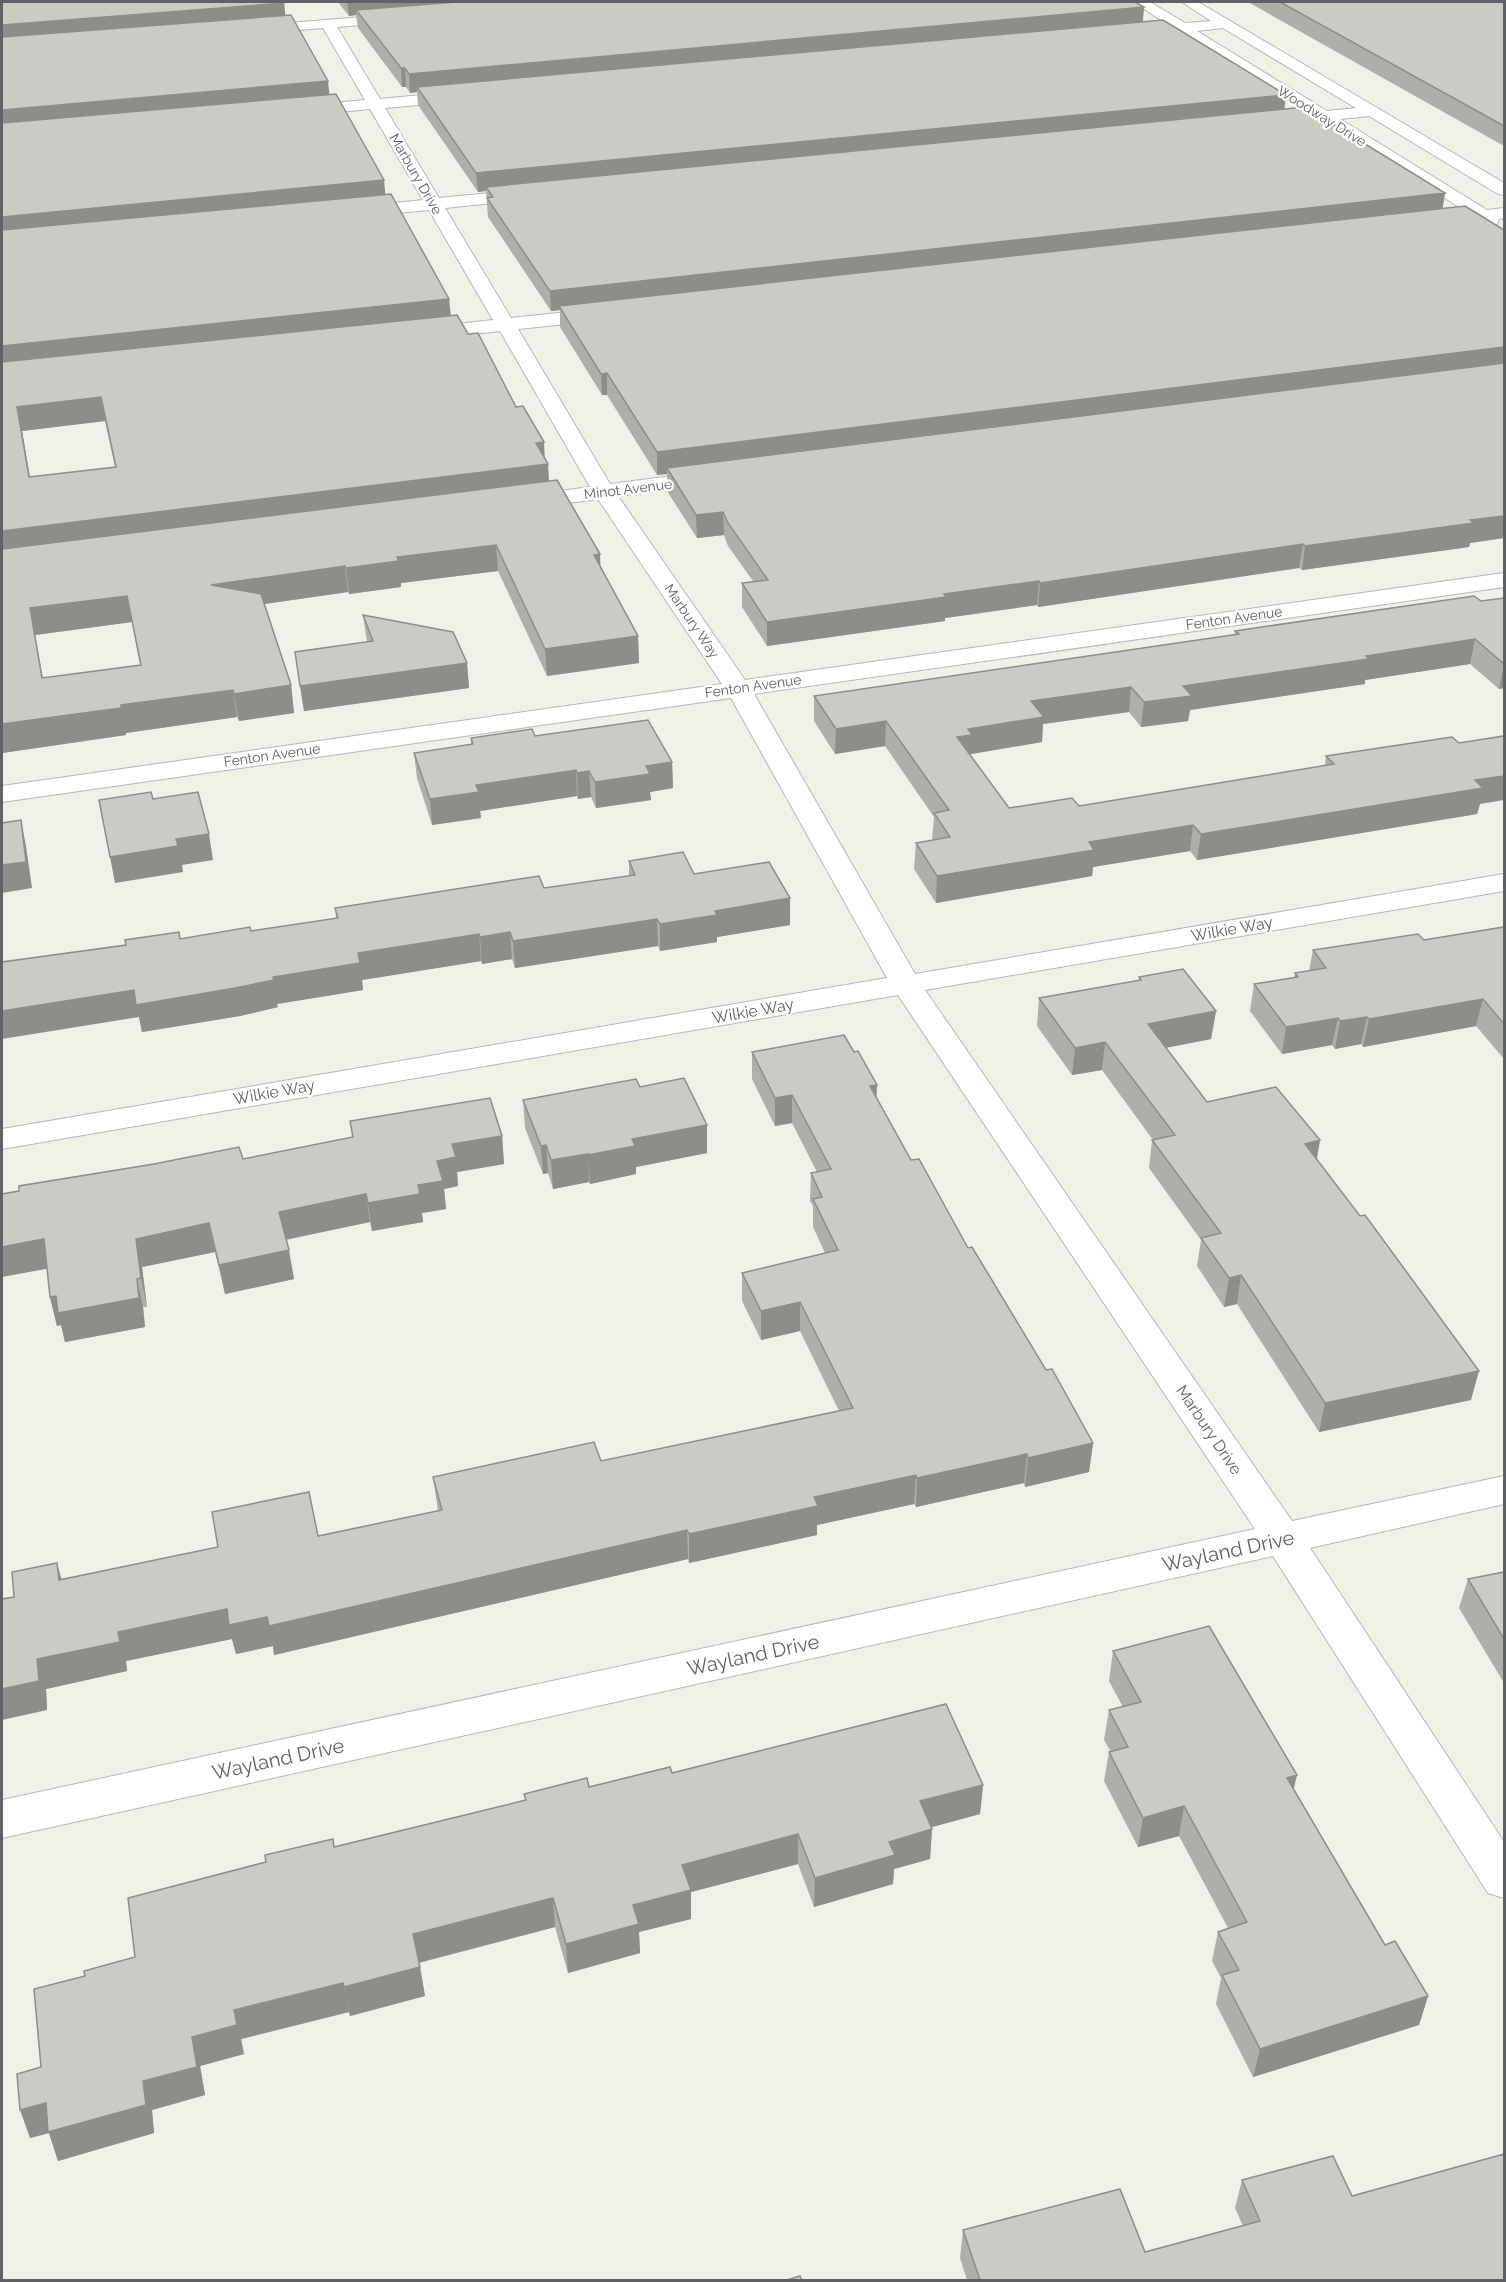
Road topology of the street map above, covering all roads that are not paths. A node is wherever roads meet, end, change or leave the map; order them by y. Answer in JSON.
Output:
{"nodes":[{"id":1,"x":1141,"y":2,"type":"edge"},
{"id":2,"x":1189,"y":2,"type":"edge"},
{"id":3,"x":412,"y":17,"type":"edge"},
{"id":4,"x":328,"y":24,"type":"junction"},
{"id":5,"x":1227,"y":24,"type":"junction"},
{"id":6,"x":1181,"y":28,"type":"junction"},
{"id":7,"x":235,"y":31,"type":"edge"},
{"id":8,"x":1112,"y":34,"type":"edge"},
{"id":9,"x":482,"y":94,"type":"edge"},
{"id":10,"x":375,"y":104,"type":"junction"},
{"id":11,"x":1373,"y":111,"type":"junction"},
{"id":12,"x":281,"y":112,"type":"edge"},
{"id":13,"x":1323,"y":116,"type":"junction"},
{"id":14,"x":1264,"y":122,"type":"edge"},
{"id":15,"x":1504,"y":190,"type":"edge"},
{"id":16,"x":553,"y":192,"type":"edge"},
{"id":17,"x":433,"y":204,"type":"junction"},
{"id":18,"x":340,"y":213,"type":"edge"},
{"id":19,"x":1504,"y":213,"type":"edge"},
{"id":20,"x":1484,"y":216,"type":"junction"},
{"id":21,"x":1425,"y":222,"type":"edge"},
{"id":22,"x":1504,"y":228,"type":"edge"},
{"id":23,"x":622,"y":312,"type":"edge"},
{"id":24,"x":503,"y":325,"type":"junction"},
{"id":25,"x":398,"y":336,"type":"edge"},
{"id":26,"x":733,"y":476,"type":"edge"},
{"id":27,"x":604,"y":492,"type":"junction"},
{"id":28,"x":497,"y":505,"type":"edge"},
{"id":29,"x":1504,"y":580,"type":"edge"},
{"id":30,"x":738,"y":688,"type":"junction"},
{"id":31,"x":2,"y":794,"type":"edge"},
{"id":32,"x":1504,"y":882,"type":"edge"},
{"id":33,"x":906,"y":985,"type":"junction"},
{"id":34,"x":2,"y":1139,"type":"edge"},
{"id":35,"x":1504,"y":1490,"type":"edge"},
{"id":36,"x":1283,"y":1539,"type":"junction"},
{"id":37,"x":2,"y":1819,"type":"edge"},
{"id":38,"x":1504,"y":1879,"type":"edge"}],
"edges":[{"from":1,"to":6,"type":"street","name":"Woodway Drive"},
{"from":2,"to":5,"type":"street","name":"Woodway Drive"},
{"from":3,"to":4,"type":"street"},
{"from":4,"to":7,"type":"street"},
{"from":4,"to":10,"type":"street","name":"Marbury Drive"},
{"from":5,"to":6,"type":"street"},
{"from":5,"to":11,"type":"street","name":"Woodway Drive"},
{"from":6,"to":8,"type":"street"},
{"from":6,"to":13,"type":"street","name":"Woodway Drive"},
{"from":9,"to":10,"type":"street"},
{"from":10,"to":12,"type":"street"},
{"from":10,"to":17,"type":"street","name":"Marbury Drive"},
{"from":11,"to":13,"type":"street"},
{"from":11,"to":15,"type":"street","name":"Woodway Drive"},
{"from":13,"to":14,"type":"street"},
{"from":13,"to":20,"type":"street","name":"Woodway Drive"},
{"from":16,"to":17,"type":"street"},
{"from":17,"to":18,"type":"street"},
{"from":17,"to":24,"type":"street","name":"Marbury Drive"},
{"from":19,"to":20,"type":"street"},
{"from":20,"to":21,"type":"street"},
{"from":20,"to":22,"type":"street","name":"Woodway Drive"},
{"from":23,"to":24,"type":"street"},
{"from":24,"to":25,"type":"street"},
{"from":24,"to":27,"type":"street","name":"Marbury Way"},
{"from":26,"to":27,"type":"street","name":"Minot Avenue"},
{"from":27,"to":28,"type":"street","name":"Minot Avenue"},
{"from":27,"to":30,"type":"street","name":"Marbury Way"},
{"from":29,"to":30,"type":"street","name":"Fenton Avenue"},
{"from":30,"to":31,"type":"street","name":"Fenton Avenue"},
{"from":30,"to":33,"type":"street","name":"Marbury Way"},
{"from":32,"to":33,"type":"street","name":"Wilkie Way"},
{"from":33,"to":34,"type":"street","name":"Wilkie Way"},
{"from":33,"to":36,"type":"street","name":"Marbury Drive"},
{"from":35,"to":36,"type":"street","name":"Wayland Drive"},
{"from":36,"to":37,"type":"street","name":"Wayland Drive"},
{"from":36,"to":38,"type":"street","name":"Marbury Drive"}]}
